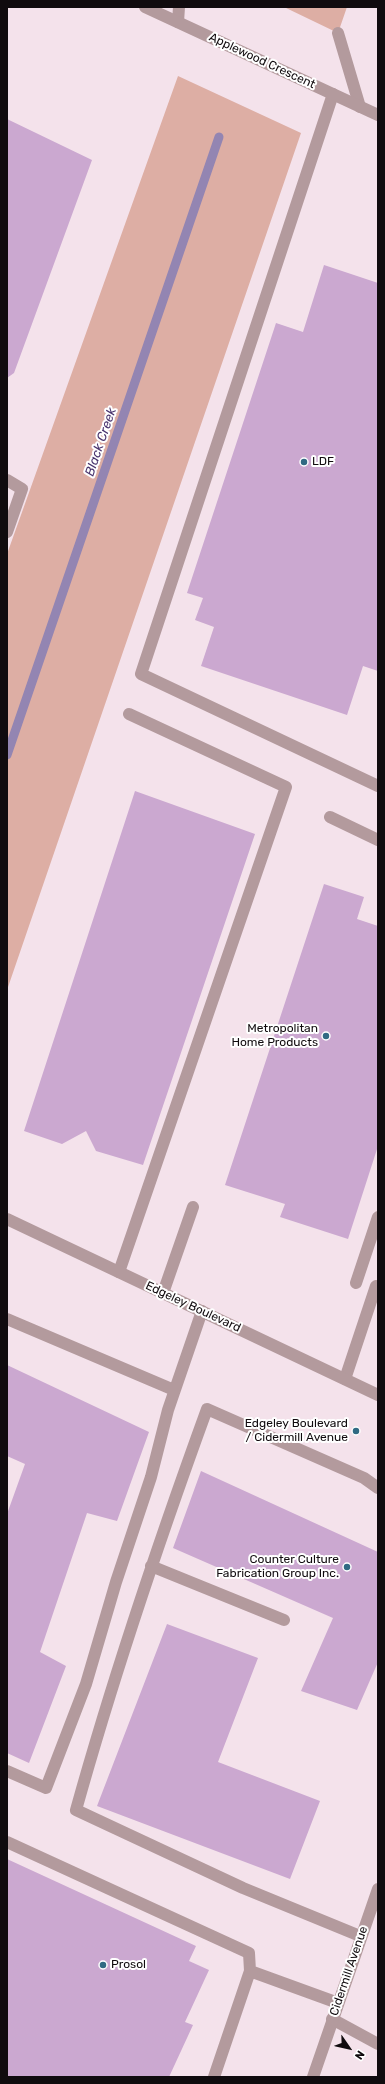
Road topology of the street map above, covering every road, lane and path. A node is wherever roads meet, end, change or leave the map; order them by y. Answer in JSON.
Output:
{"nodes":[{"id":1,"x":145,"y":7,"type":"edge"},
{"id":2,"x":179,"y":7,"type":"edge"},
{"id":3,"x":178,"y":22,"type":"junction"},
{"id":4,"x":338,"y":33,"type":"dead end"},
{"id":5,"x":333,"y":94,"type":"junction"},
{"id":6,"x":360,"y":107,"type":"junction"},
{"id":7,"x":378,"y":115,"type":"edge"},
{"id":8,"x":7,"y":480,"type":"edge"},
{"id":9,"x":7,"y":532,"type":"edge"},
{"id":10,"x":129,"y":714,"type":"dead end"},
{"id":11,"x":378,"y":786,"type":"edge"},
{"id":12,"x":330,"y":817,"type":"dead end"},
{"id":13,"x":378,"y":840,"type":"edge"},
{"id":14,"x":193,"y":1207,"type":"dead end"},
{"id":15,"x":378,"y":1217,"type":"edge"},
{"id":16,"x":7,"y":1219,"type":"edge"},
{"id":17,"x":119,"y":1272,"type":"junction"},
{"id":18,"x":356,"y":1283,"type":"dead end"},
{"id":19,"x":376,"y":1286,"type":"dead end"},
{"id":20,"x":163,"y":1293,"type":"junction"},
{"id":21,"x":202,"y":1311,"type":"junction"},
{"id":22,"x":7,"y":1319,"type":"edge"},
{"id":23,"x":345,"y":1379,"type":"junction"},
{"id":24,"x":174,"y":1390,"type":"junction"},
{"id":25,"x":378,"y":1395,"type":"edge"},
{"id":26,"x":378,"y":1488,"type":"edge"},
{"id":27,"x":151,"y":1566,"type":"junction"},
{"id":28,"x":284,"y":1620,"type":"dead end"},
{"id":29,"x":7,"y":1771,"type":"edge"},
{"id":30,"x":7,"y":1842,"type":"edge"},
{"id":31,"x":378,"y":1889,"type":"edge"},
{"id":32,"x":360,"y":1936,"type":"junction"},
{"id":33,"x":250,"y":1971,"type":"junction"},
{"id":34,"x":338,"y":2003,"type":"junction"},
{"id":35,"x":332,"y":2020,"type":"junction"},
{"id":36,"x":378,"y":2044,"type":"edge"},
{"id":37,"x":214,"y":2077,"type":"edge"},
{"id":38,"x":313,"y":2077,"type":"edge"}],
"edges":[{"from":1,"to":3,"type":"street","name":"Applewood Crescent"},
{"from":2,"to":3,"type":"street"},
{"from":3,"to":5,"type":"street","name":"Applewood Crescent"},
{"from":4,"to":6,"type":"street"},
{"from":5,"to":6,"type":"street","name":"Applewood Crescent"},
{"from":5,"to":11,"type":"street"},
{"from":6,"to":7,"type":"street","name":"Applewood Crescent"},
{"from":8,"to":9,"type":"street"},
{"from":10,"to":17,"type":"street"},
{"from":12,"to":13,"type":"street"},
{"from":14,"to":20,"type":"street"},
{"from":15,"to":18,"type":"street"},
{"from":16,"to":17,"type":"street","name":"Edgeley Boulevard"},
{"from":17,"to":20,"type":"street","name":"Edgeley Boulevard"},
{"from":19,"to":23,"type":"street"},
{"from":20,"to":21,"type":"street","name":"Edgeley Boulevard"},
{"from":21,"to":23,"type":"street","name":"Edgeley Boulevard"},
{"from":21,"to":24,"type":"street"},
{"from":22,"to":24,"type":"street"},
{"from":23,"to":25,"type":"street","name":"Edgeley Boulevard"},
{"from":24,"to":29,"type":"street"},
{"from":26,"to":27,"type":"street"},
{"from":27,"to":28,"type":"street"},
{"from":27,"to":32,"type":"street"},
{"from":30,"to":33,"type":"street"},
{"from":31,"to":32,"type":"street","name":"Cidermill Avenue"},
{"from":32,"to":34,"type":"street","name":"Cidermill Avenue"},
{"from":33,"to":34,"type":"street"},
{"from":33,"to":37,"type":"street"},
{"from":34,"to":35,"type":"street","name":"Cidermill Avenue"},
{"from":35,"to":36,"type":"street"},
{"from":35,"to":38,"type":"street","name":"Cidermill Avenue"}]}
